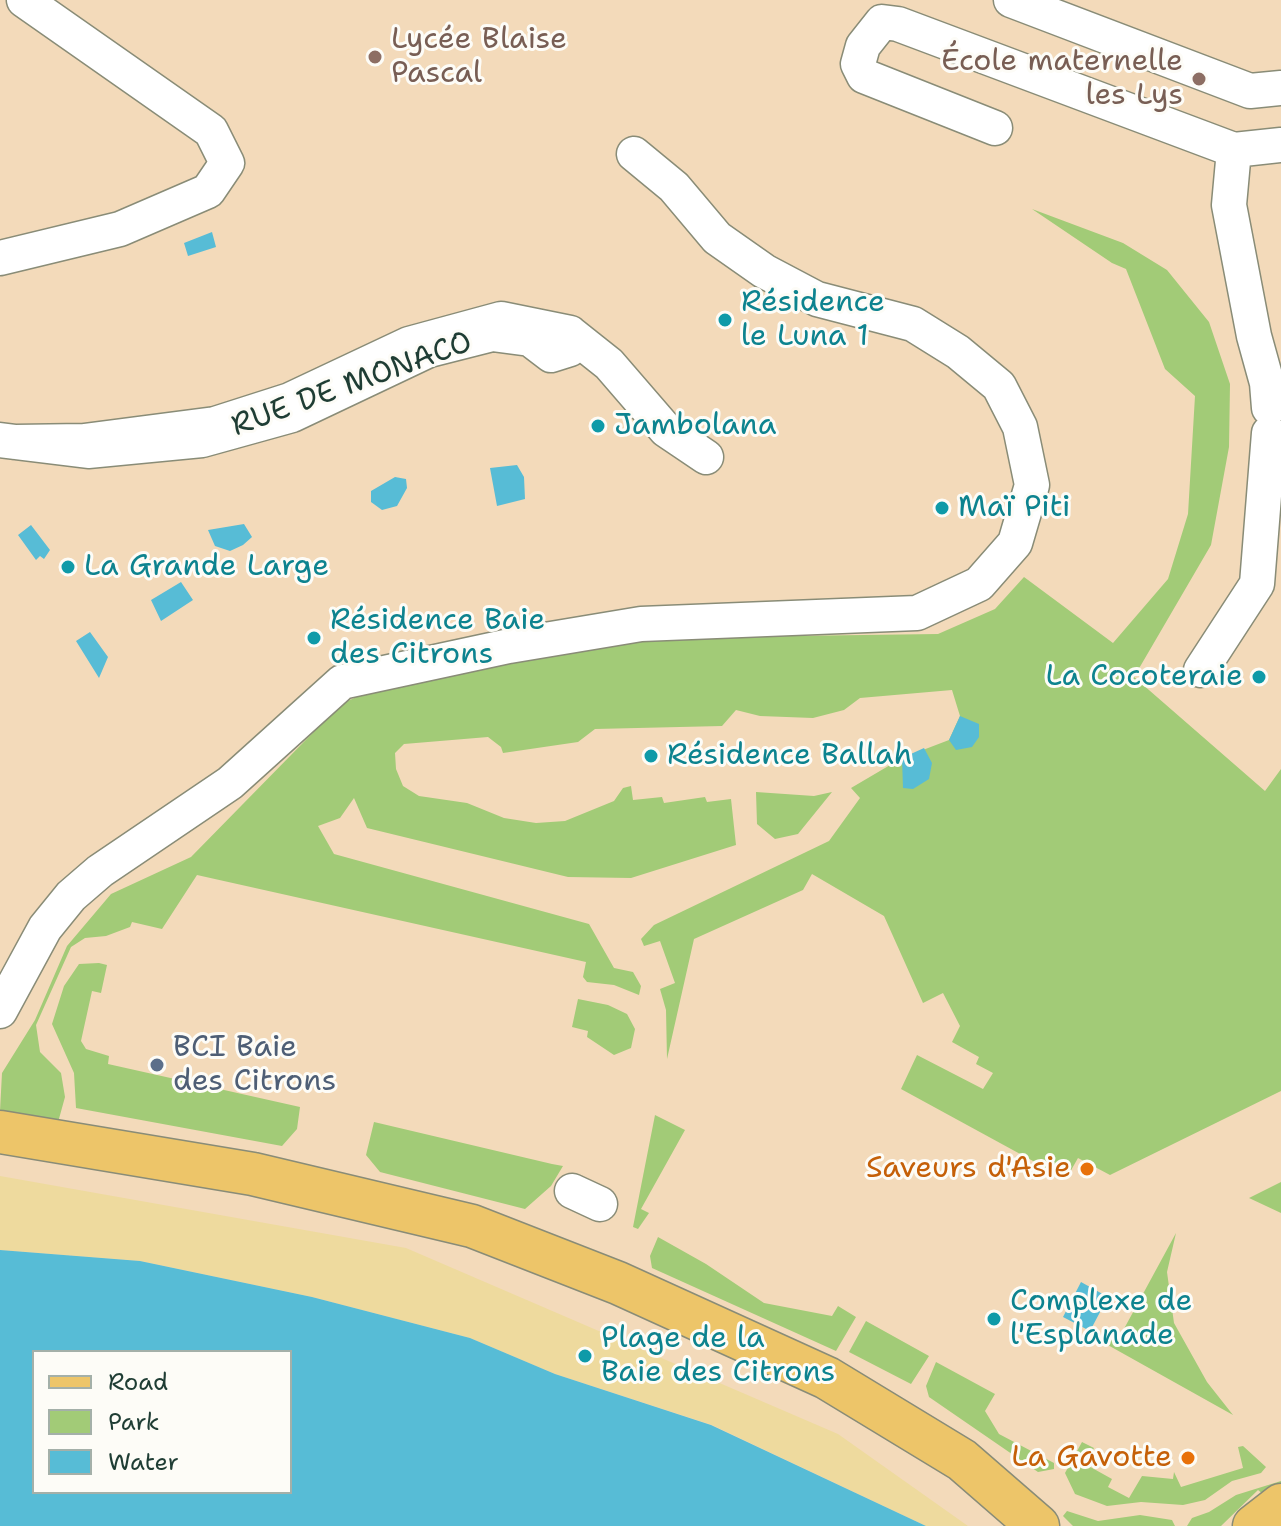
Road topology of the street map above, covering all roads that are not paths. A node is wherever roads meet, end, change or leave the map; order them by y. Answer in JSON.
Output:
{"nodes":[{"id":1,"x":24,"y":0,"type":"edge"},
{"id":2,"x":1011,"y":0,"type":"edge"},
{"id":3,"x":1281,"y":88,"type":"edge"},
{"id":4,"x":995,"y":128,"type":"dead end"},
{"id":5,"x":1281,"y":145,"type":"edge"},
{"id":6,"x":1234,"y":150,"type":"junction"},
{"id":7,"x":634,"y":154,"type":"dead end"},
{"id":8,"x":0,"y":258,"type":"edge"},
{"id":9,"x":8,"y":441,"type":"edge"},
{"id":10,"x":706,"y":457,"type":"dead end"},
{"id":11,"x":1201,"y":670,"type":"dead end"},
{"id":12,"x":0,"y":1011,"type":"edge"},
{"id":13,"x":0,"y":1132,"type":"edge"},
{"id":14,"x":1281,"y":1505,"type":"edge"},
{"id":15,"x":1038,"y":1526,"type":"edge"},
{"id":16,"x":1254,"y":1526,"type":"edge"}],
"edges":[{"from":1,"to":8,"type":"street"},
{"from":2,"to":3,"type":"street"},
{"from":4,"to":6,"type":"street"},
{"from":5,"to":6,"type":"street"},
{"from":6,"to":11,"type":"street"},
{"from":7,"to":12,"type":"street"},
{"from":9,"to":10,"type":"street","name":"RUE DE MONACO"},
{"from":13,"to":15,"type":"main road"},
{"from":14,"to":16,"type":"main road"}]}
